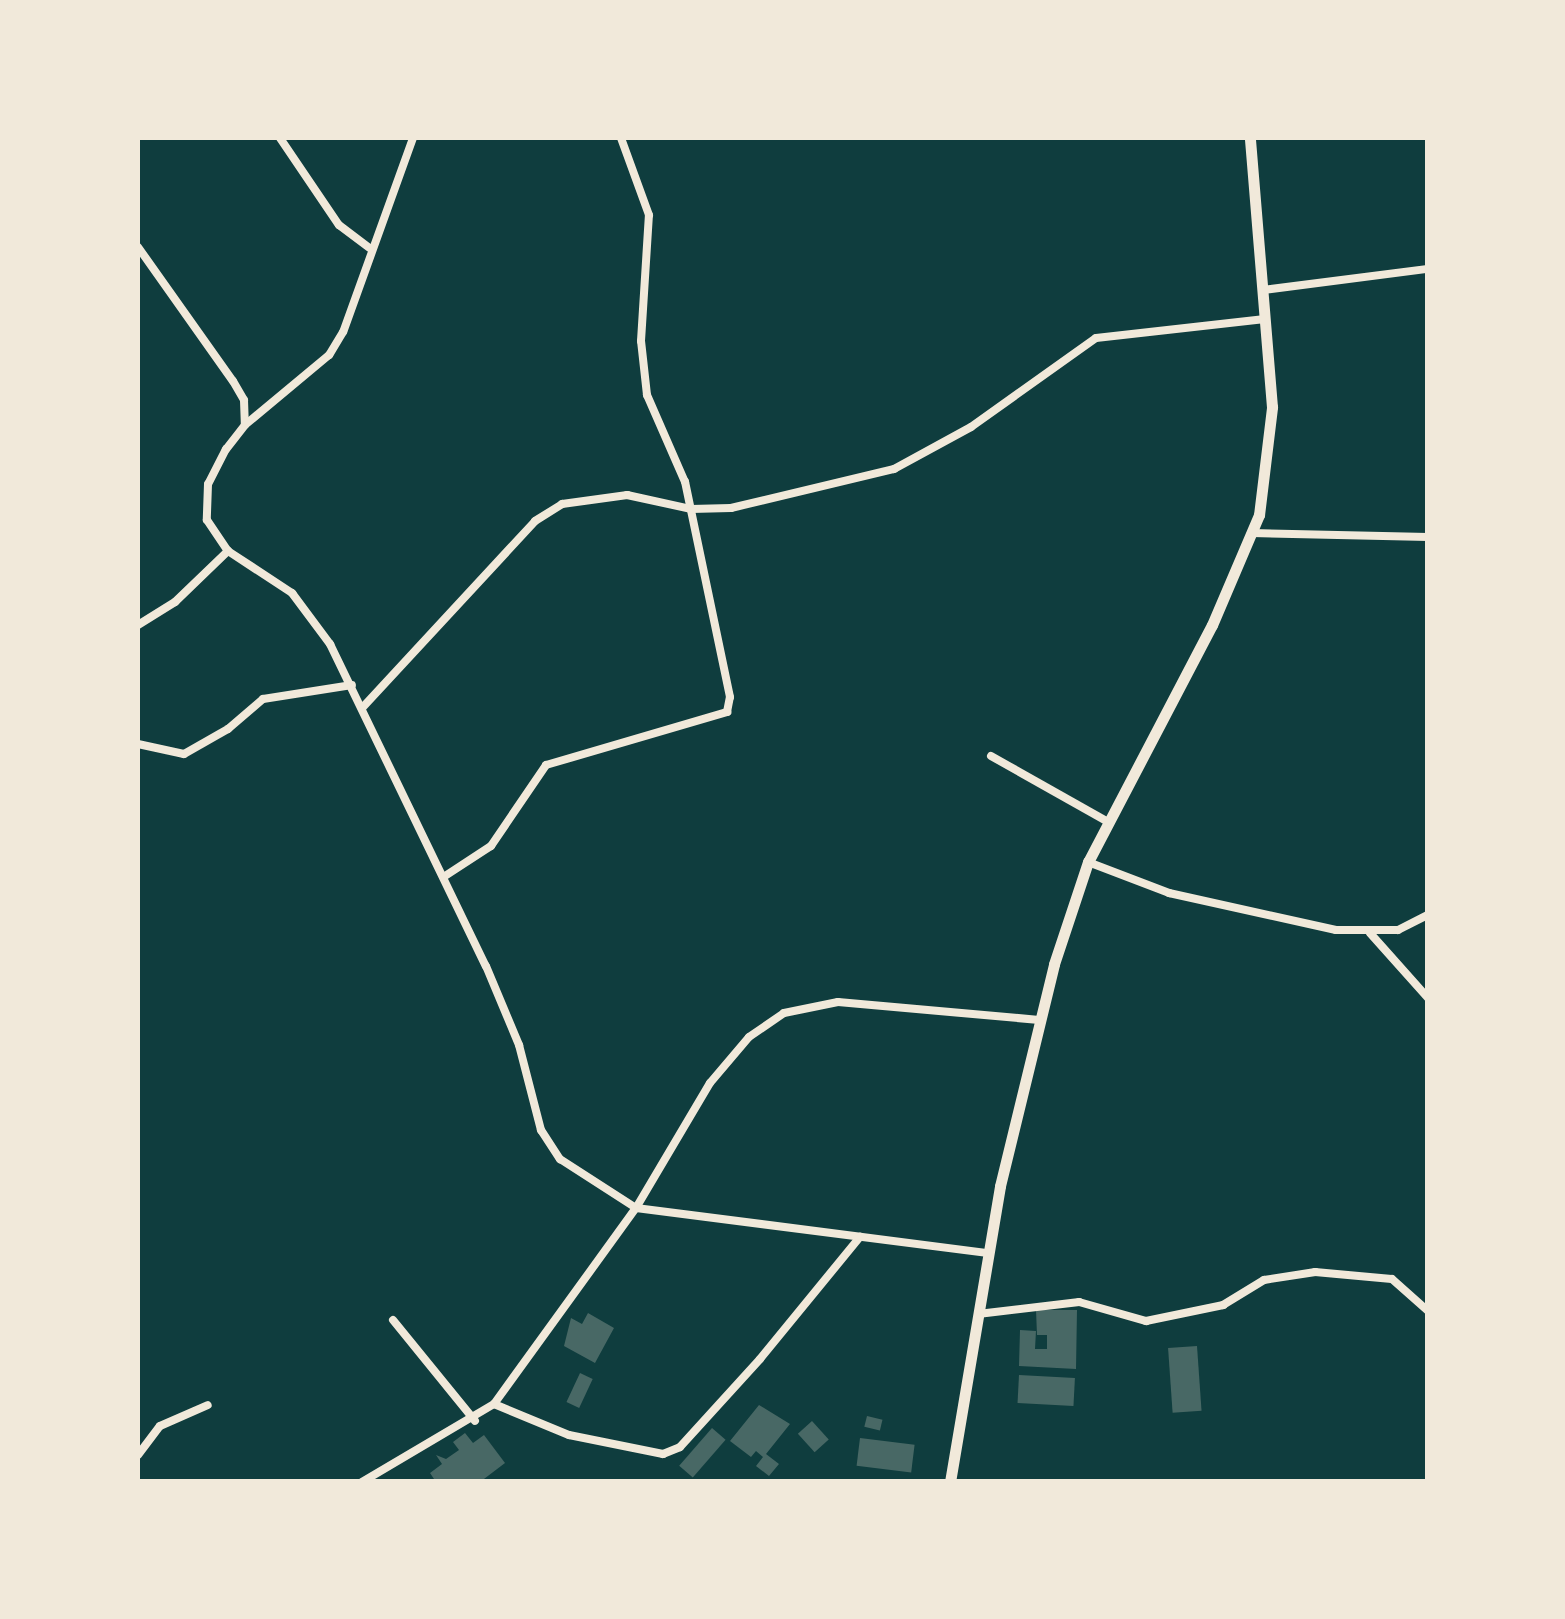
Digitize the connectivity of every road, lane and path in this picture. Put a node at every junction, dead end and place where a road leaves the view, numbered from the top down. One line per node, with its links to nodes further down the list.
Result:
1 (280, 138): 6 (street)
2 (413, 138): 6 (street)
3 (620, 138): 11 (street)
4 (1250, 138): 8 (main road)
5 (138, 248): 10 (street)
6 (370, 248): 10 (street)
7 (1428, 268): 8 (street)
8 (1263, 290): 9 (main road)
9 (1265, 318): 11 (street); 12 (main road)
10 (245, 425): 14 (street)
11 (691, 509): 17 (street); 22 (street)
12 (1252, 532): 13 (street); 20 (main road)
13 (1428, 537)
14 (228, 552): 15 (street); 16 (street)
15 (138, 625)
16 (352, 685): 17 (street); 18 (street)
17 (363, 708): 22 (street)
18 (138, 744)
19 (991, 756): 20 (street)
20 (1108, 822): 21 (main road)
21 (1088, 862): 24 (street); 26 (main road)
22 (446, 876): 27 (street)
23 (1428, 915): 24 (street)
24 (1370, 933): 25 (street)
25 (1428, 998)
26 (1039, 1020): 27 (street); 29 (main road)
27 (636, 1208): 28 (street); 33 (street)
28 (860, 1237): 29 (street); 33 (street)
29 (988, 1253): 31 (main road)
30 (1428, 1311): 31 (street)
31 (978, 1314): 38 (main road)
32 (392, 1320): 35 (street)
33 (494, 1404): 35 (street)
34 (208, 1405): 36 (street)
35 (475, 1421): 37 (street)
36 (138, 1455)
37 (362, 1482)
38 (950, 1482)

